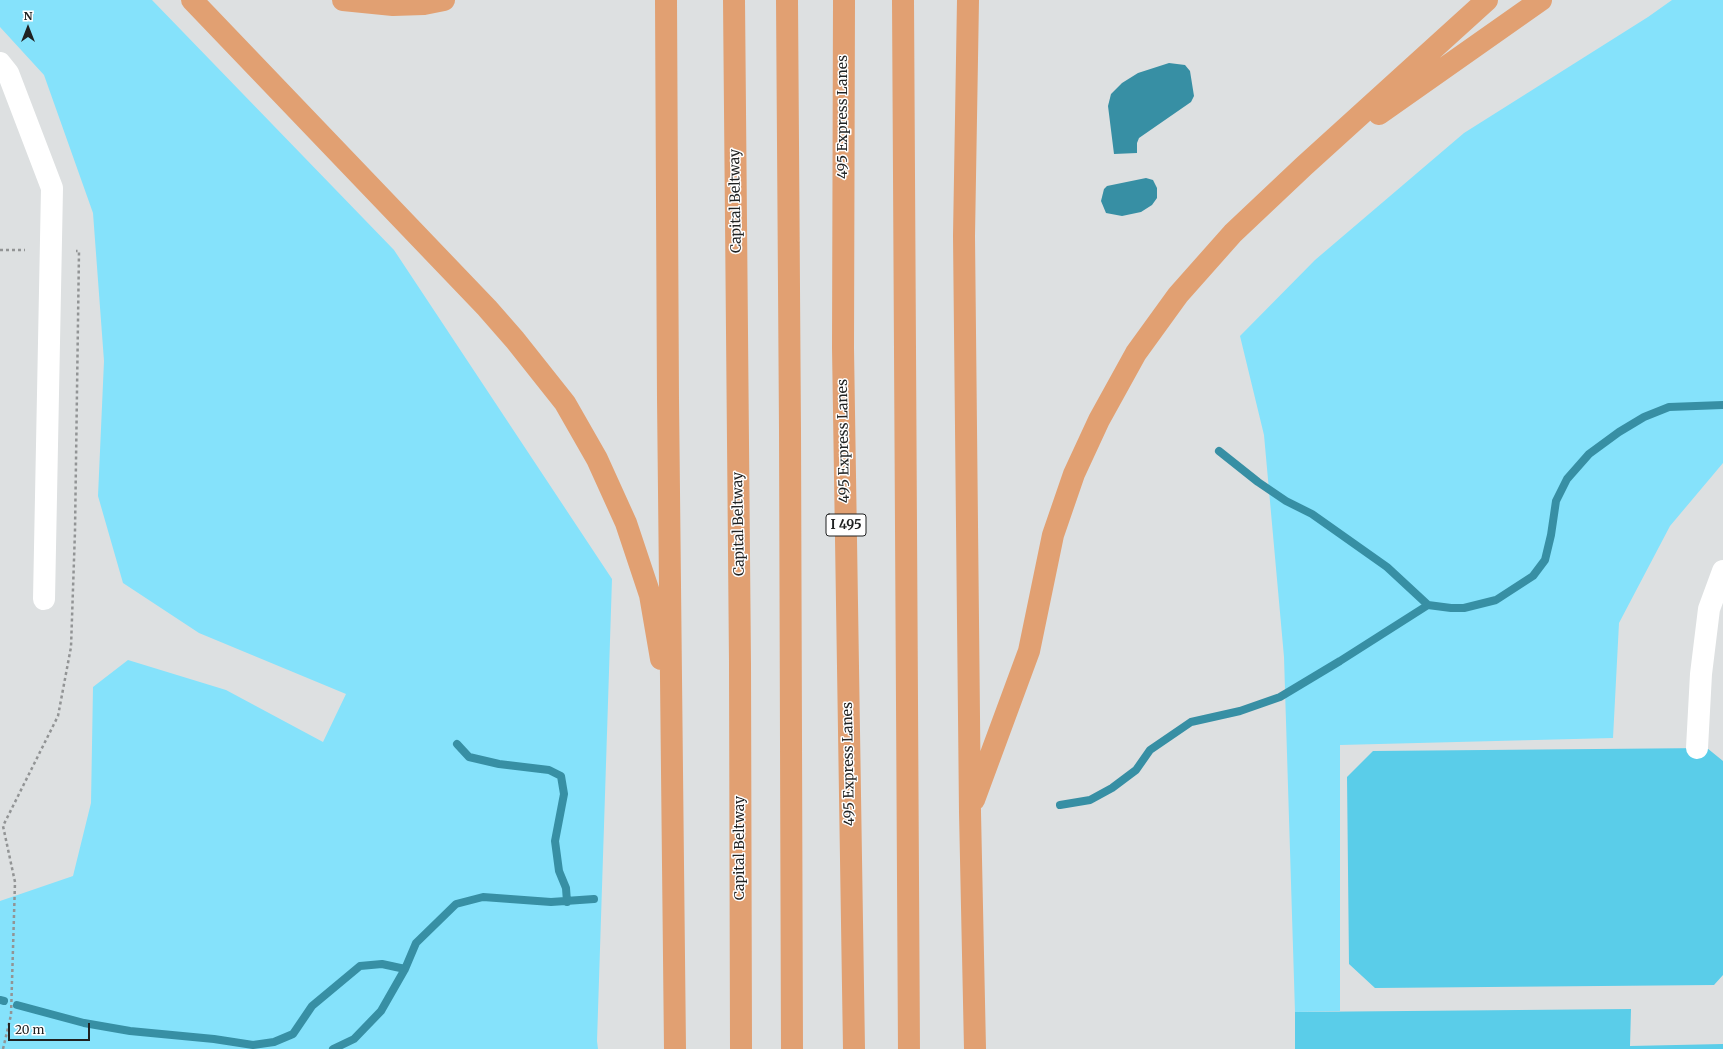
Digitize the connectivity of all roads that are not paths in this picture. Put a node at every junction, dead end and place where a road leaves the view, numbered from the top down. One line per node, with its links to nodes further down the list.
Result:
1 (192, 0): 16 (highway)
2 (343, 0): 3 (highway)
3 (444, 0)
4 (666, 0): 16 (highway)
5 (734, 0): 20 (highway, Capital Beltway)
6 (787, 0): 21 (highway)
7 (844, 0): 22 (highway, 495 Express Lanes / I 495)
8 (904, 0): 23 (highway)
9 (968, 0): 18 (highway)
10 (1487, 0): 13 (highway)
11 (1541, 0): 13 (highway)
12 (0, 63): 15 (lane)
13 (1304, 166): 18 (highway)
14 (1723, 571): 17 (lane)
15 (44, 599)
16 (672, 725): 19 (highway)
17 (1697, 748)
18 (970, 812): 24 (highway)
19 (675, 1049)
20 (741, 1049)
21 (792, 1049)
22 (854, 1049)
23 (909, 1049)
24 (975, 1049)

